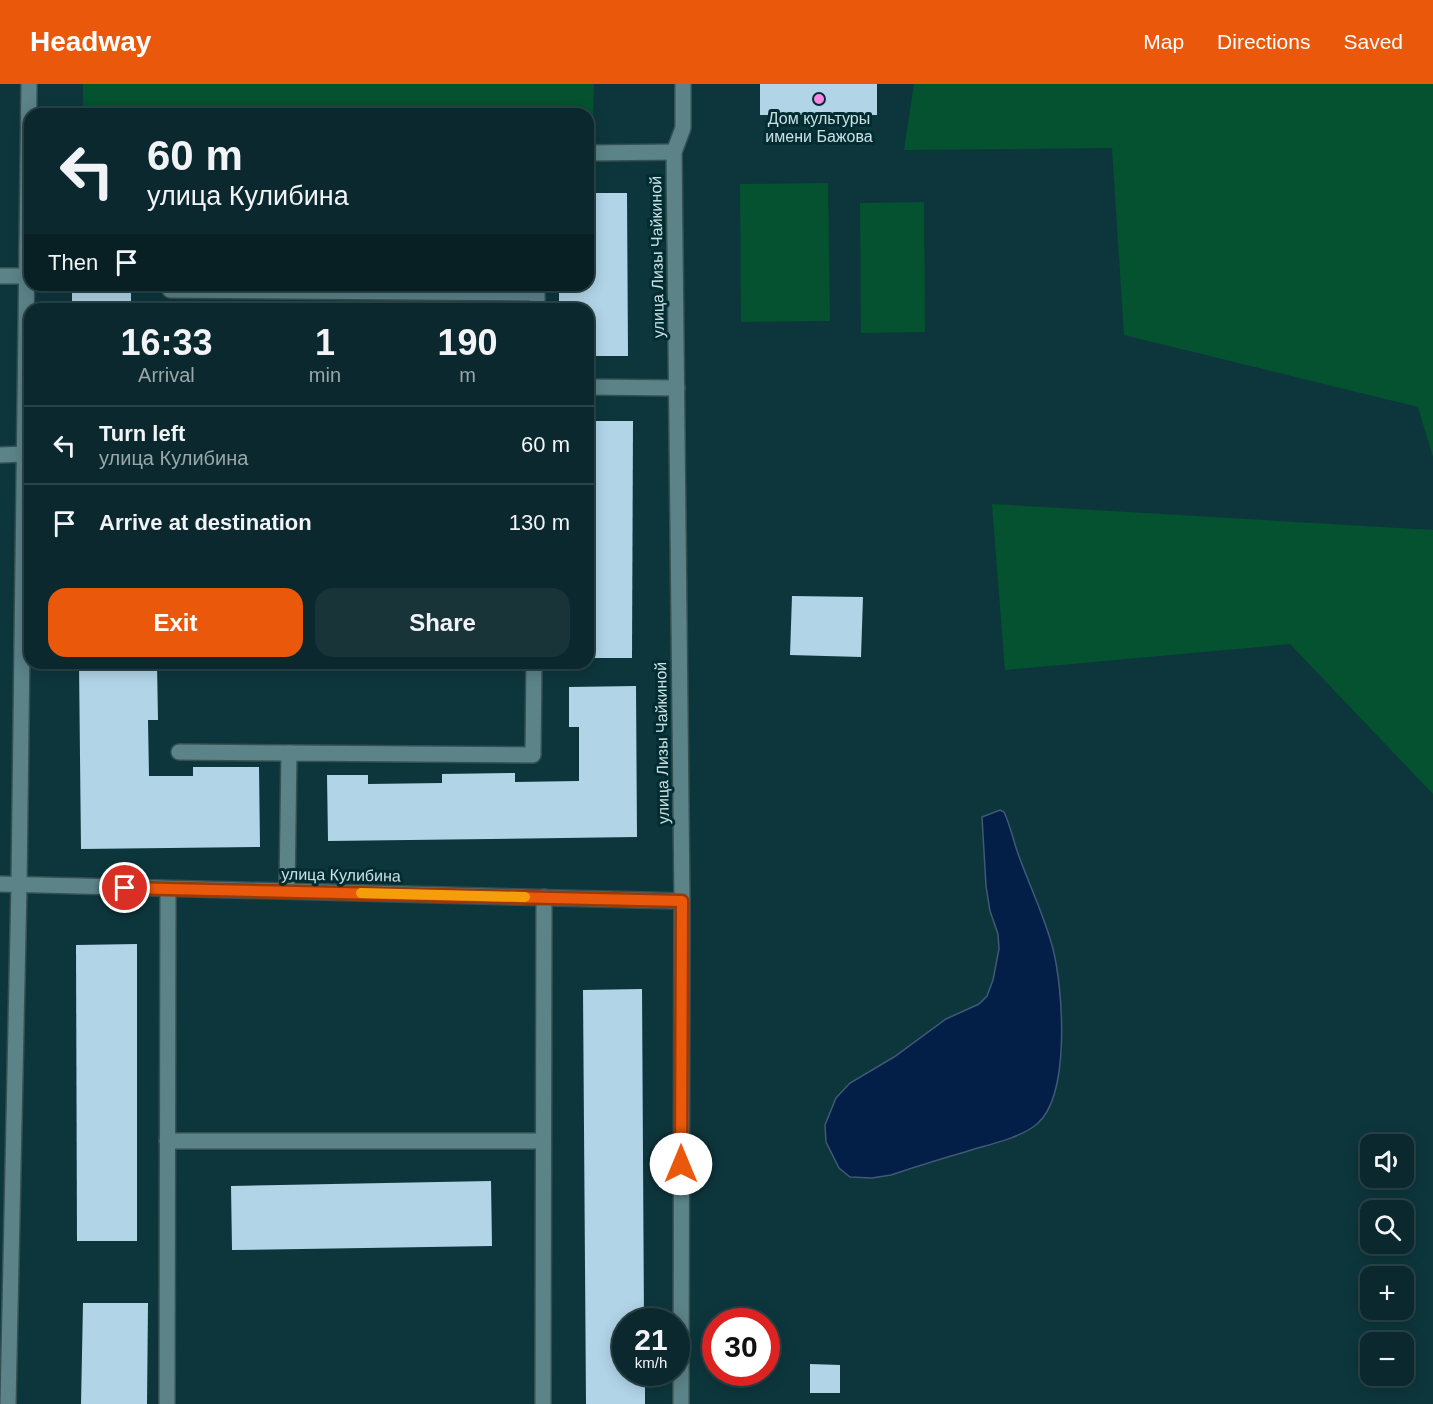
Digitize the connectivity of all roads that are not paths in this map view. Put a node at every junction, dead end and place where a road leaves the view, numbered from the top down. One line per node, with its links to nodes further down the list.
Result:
1 (29, 84): 3 (street)
2 (683, 84): 4 (street, улица Лизы Чайкиной)
3 (29, 108)
4 (674, 152): 5 (street); 11 (street, улица Лизы Чайкиной)
5 (594, 153)
6 (0, 276): 7 (street)
7 (24, 276)
8 (480, 291): 9 (street)
9 (537, 303)
10 (594, 387): 11 (street)
11 (677, 388): 23 (street, улица Лизы Чайкиной)
12 (0, 454): 13 (street)
13 (24, 454)
14 (24, 526): 19 (street)
15 (534, 669): 17 (street)
16 (179, 752): 17 (street)
17 (289, 753): 21 (street)
18 (0, 884): 19 (street, улица Кулибина)
19 (19, 885): 20 (street, улица Кулибина); 26 (street)
20 (168, 889): 21 (street, улица Кулибина); 24 (street)
21 (287, 891): 22 (street, улица Кулибина)
22 (544, 897): 23 (street, улица Кулибина); 25 (street)
23 (682, 901): 29 (street, улица Лизы Чайкиной)
24 (167, 1141): 25 (street); 27 (street)
25 (543, 1141): 28 (street)
26 (8, 1404)
27 (167, 1404)
28 (543, 1404)
29 (681, 1404)

